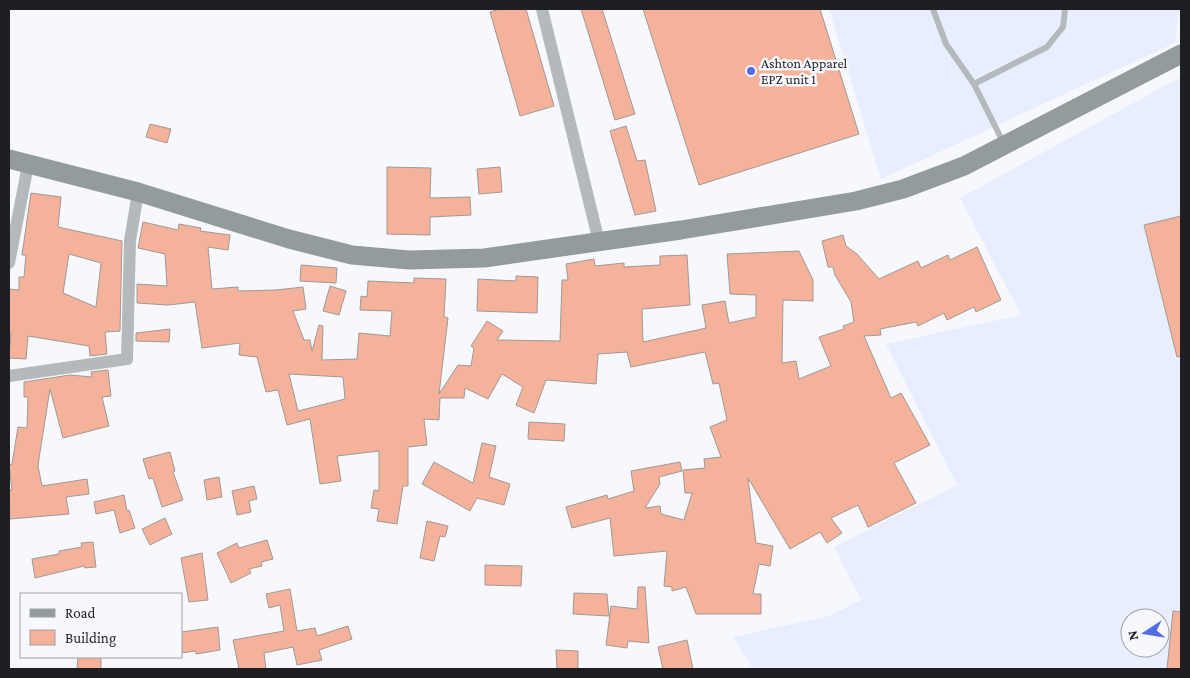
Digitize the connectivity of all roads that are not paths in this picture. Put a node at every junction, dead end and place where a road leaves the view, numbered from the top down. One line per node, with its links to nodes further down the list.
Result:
1 (542, 9): 10 (street)
2 (933, 9): 5 (lane)
3 (1065, 9): 5 (lane)
4 (1181, 54): 6 (main road)
5 (974, 84): 6 (lane)
6 (1004, 146): 10 (main road)
7 (9, 160): 8 (main road)
8 (28, 165): 9 (main road); 11 (street)
9 (138, 192): 10 (main road); 12 (street)
10 (599, 242)
11 (9, 263)
12 (9, 376)

